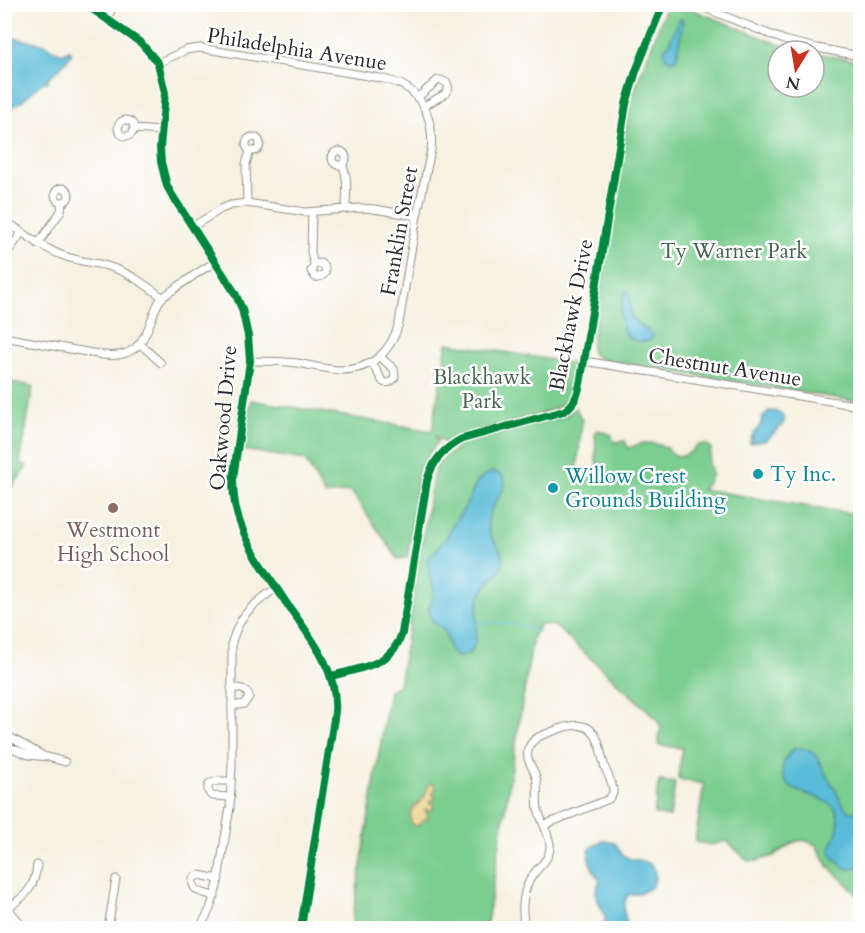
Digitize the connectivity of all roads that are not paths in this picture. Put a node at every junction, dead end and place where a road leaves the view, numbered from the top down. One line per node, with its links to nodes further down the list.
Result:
1 (116, 4): 5 (street)
2 (663, 4): 31 (street, Blackhawk Drive)
3 (695, 4): 6 (street)
4 (91, 6): 5 (street, Oakwood Drive)
5 (106, 18): 7 (street, Oakwood Drive)
6 (861, 56)
7 (158, 63): 8 (street, Philadelphia Avenue); 11 (street, Oakwood Drive)
8 (417, 98): 9 (street, Philadelphia Avenue); 9 (street)
9 (424, 106): 18 (street, Franklin Street)
10 (134, 129): 11 (street)
11 (161, 131): 20 (street, Oakwood Drive)
12 (250, 151): 15 (street)
13 (342, 165): 16 (street)
14 (62, 202): 22 (street)
15 (247, 203): 17 (street); 20 (street)
16 (346, 209): 17 (street); 18 (street)
17 (312, 212): 25 (street)
18 (417, 216): 29 (street, Franklin Street)
19 (5, 222): 21 (street)
20 (192, 227): 24 (street, Oakwood Drive)
21 (22, 232): 22 (street); 23 (street)
22 (38, 244): 26 (street)
23 (4, 252)
24 (215, 261): 26 (street); 30 (street, Oakwood Drive)
25 (314, 265)
26 (162, 297): 28 (street)
27 (4, 337): 28 (street)
28 (140, 344): 32 (street)
29 (380, 357): 33 (street); 33 (street)
30 (250, 361): 33 (street); 35 (street, Oakwood Drive)
31 (584, 361): 34 (street, Chestnut Avenue); 36 (street, Blackhawk Drive)
32 (161, 363)
33 (372, 363)
34 (861, 406)
35 (276, 588): 36 (street, Oakwood Drive); 37 (street)
36 (331, 675): 54 (street, Oakwood Drive)
37 (231, 688): 38 (street); 38 (street)
38 (232, 706): 43 (street)
39 (4, 734): 41 (street)
40 (4, 745): 41 (street)
41 (44, 757): 42 (street)
42 (65, 762)
43 (231, 781): 44 (street); 44 (street)
44 (231, 797): 48 (street)
45 (544, 825): 45 (street); 55 (street)
46 (37, 865): 50 (street)
47 (116, 879): 52 (street)
48 (219, 879): 49 (street); 49 (street)
49 (215, 896): 53 (street)
50 (7, 905): 51 (street)
51 (24, 928)
52 (108, 928)
53 (200, 928)
54 (301, 928)
55 (525, 928)

